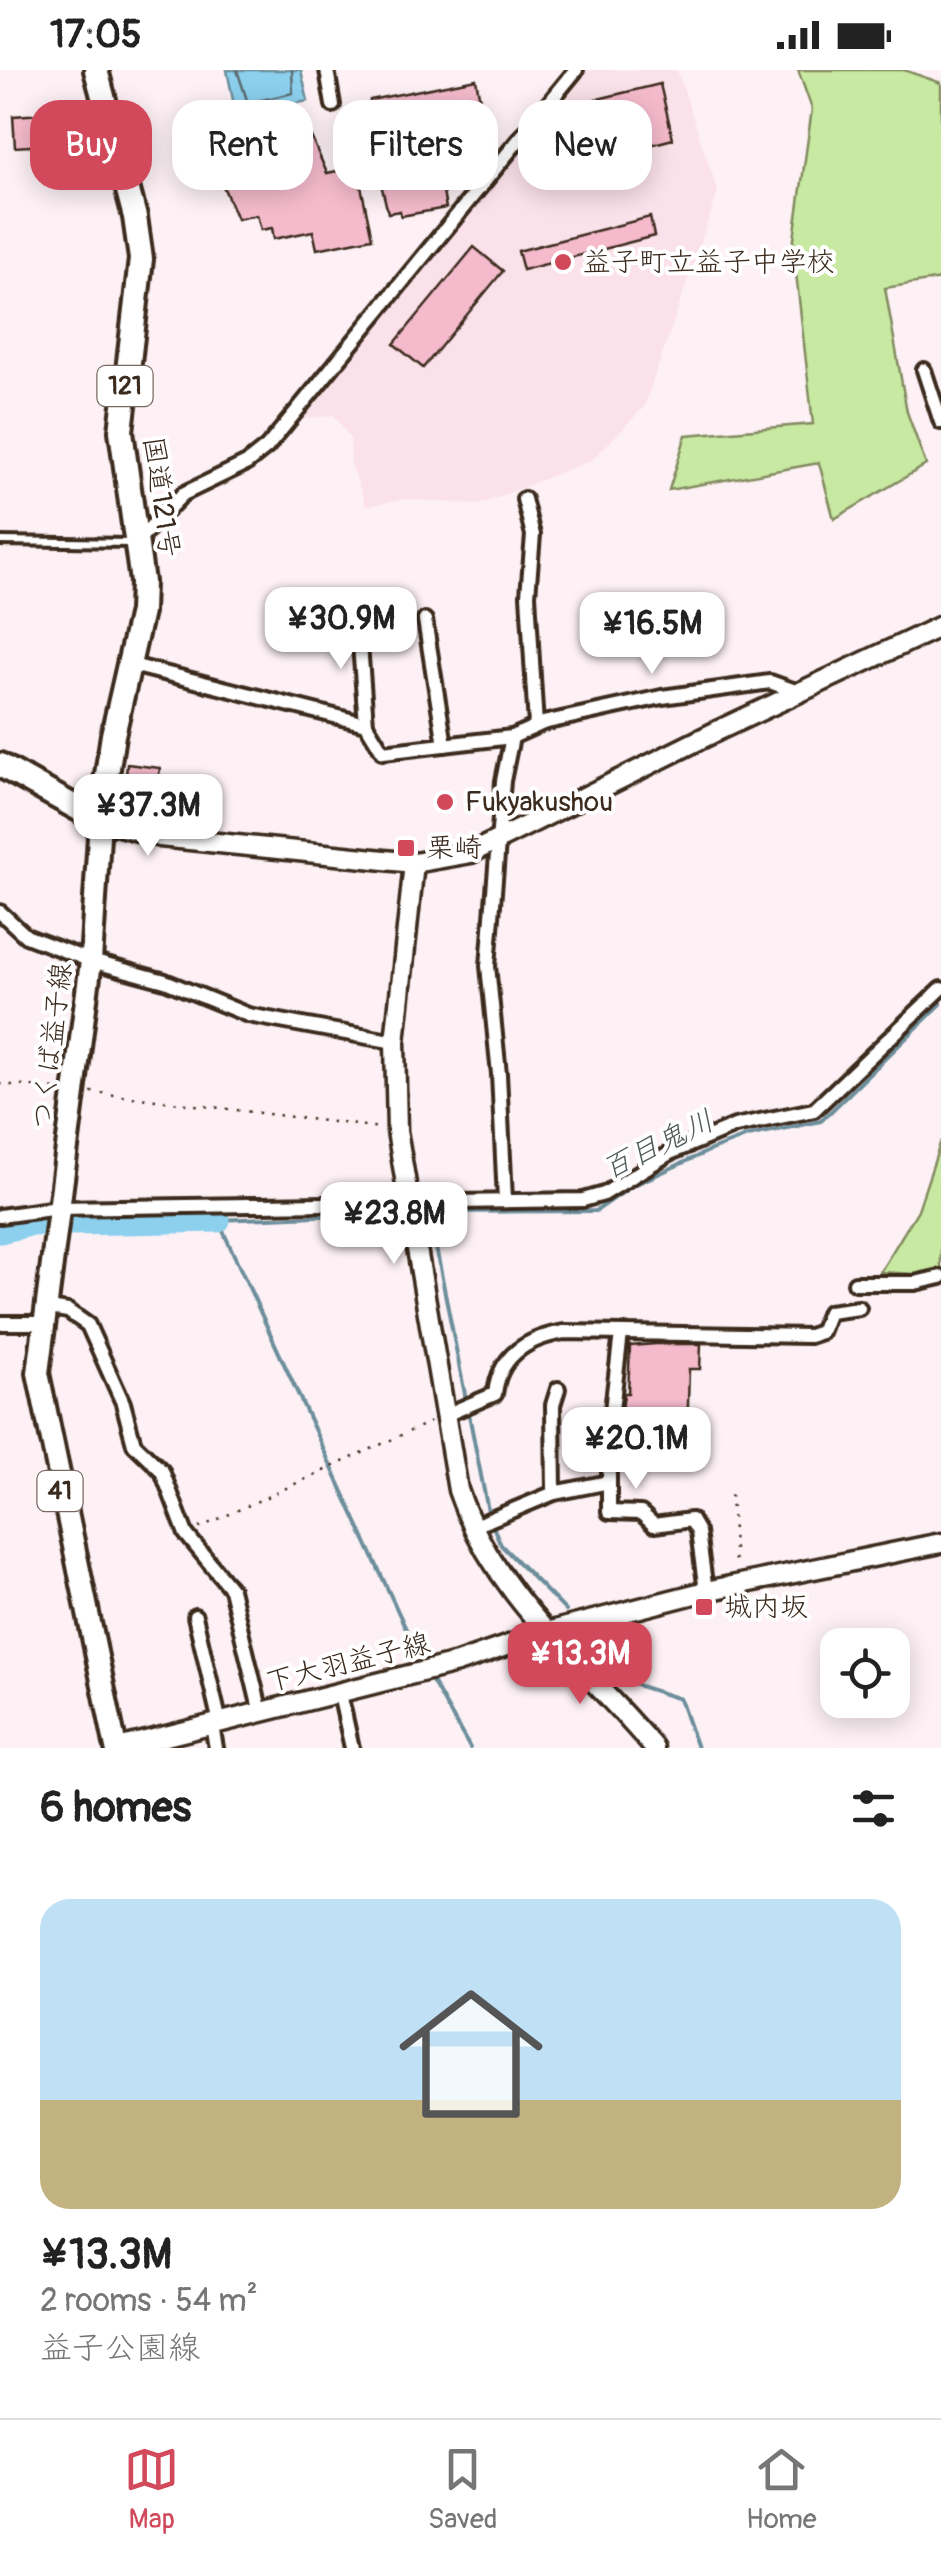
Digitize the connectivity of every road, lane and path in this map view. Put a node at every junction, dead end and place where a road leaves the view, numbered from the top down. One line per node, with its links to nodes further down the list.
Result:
1 (96, 70): 9 (highway, 国道121号 / 121)
2 (327, 70): 4 (street)
3 (576, 70): 9 (street)
4 (333, 105)
5 (924, 370): 6 (street)
6 (941, 422)
7 (524, 500): 16 (street)
8 (0, 540): 9 (lane)
9 (136, 542): 13 (highway, 国道121号 / 121)
10 (358, 618): 15 (street)
11 (426, 620): 18 (street)
12 (941, 626): 14 (street)
13 (128, 664): 15 (street); 20 (highway, 国道121号 / 121)
14 (798, 692): 16 (street); 21 (street)
15 (366, 724): 18 (street)
16 (536, 726): 17 (street)
17 (512, 737): 18 (street); 21 (street)
18 (445, 744)
19 (0, 764): 20 (highway)
20 (100, 820): 22 (street); 24 (main road, つくば益子線 / 41)
21 (497, 844): 22 (street); 31 (street)
22 (414, 863): 26 (street)
23 (0, 912): 24 (street)
24 (91, 961): 26 (street); 28 (main road, つくば益子線 / 41)
25 (941, 989): 31 (street)
26 (395, 1042): 29 (street)
27 (0, 1084): 28 (path)
28 (75, 1090): 29 (path); 33 (main road, つくば益子線 / 41)
29 (397, 1130): 30 (street)
30 (408, 1200): 31 (street); 33 (street); 41 (street)
31 (505, 1200)
32 (0, 1216): 33 (street)
33 (57, 1218): 37 (main road, つくば益子線 / 41)
34 (941, 1278): 35 (street)
35 (855, 1282)
36 (859, 1308): 39 (street)
37 (42, 1315): 38 (street); 46 (street); 55 (main road, つくば益子線 / 41)
38 (0, 1323)
39 (621, 1333): 41 (street); 42 (street)
40 (558, 1389): 43 (street)
41 (443, 1416): 45 (street); 46 (path)
42 (609, 1482): 43 (street); 49 (street)
43 (554, 1494): 45 (street)
44 (730, 1495): 48 (path)
45 (472, 1527): 51 (street)
46 (186, 1534): 53 (street)
47 (941, 1543): 48 (street, 下大羽益子線)
48 (736, 1585): 49 (street, 下大羽益子線)
49 (706, 1591): 51 (street, 下大羽益子線)
50 (195, 1616): 54 (street)
51 (543, 1633): 52 (street, 下大羽益子線); 58 (street)
52 (340, 1694): 53 (street, 下大羽益子線); 57 (street)
53 (261, 1713): 54 (street, 下大羽益子線)
54 (216, 1724): 55 (street, 下大羽益子線); 56 (street)
55 (117, 1748)
56 (216, 1748)
57 (352, 1748)
58 (654, 1748)

